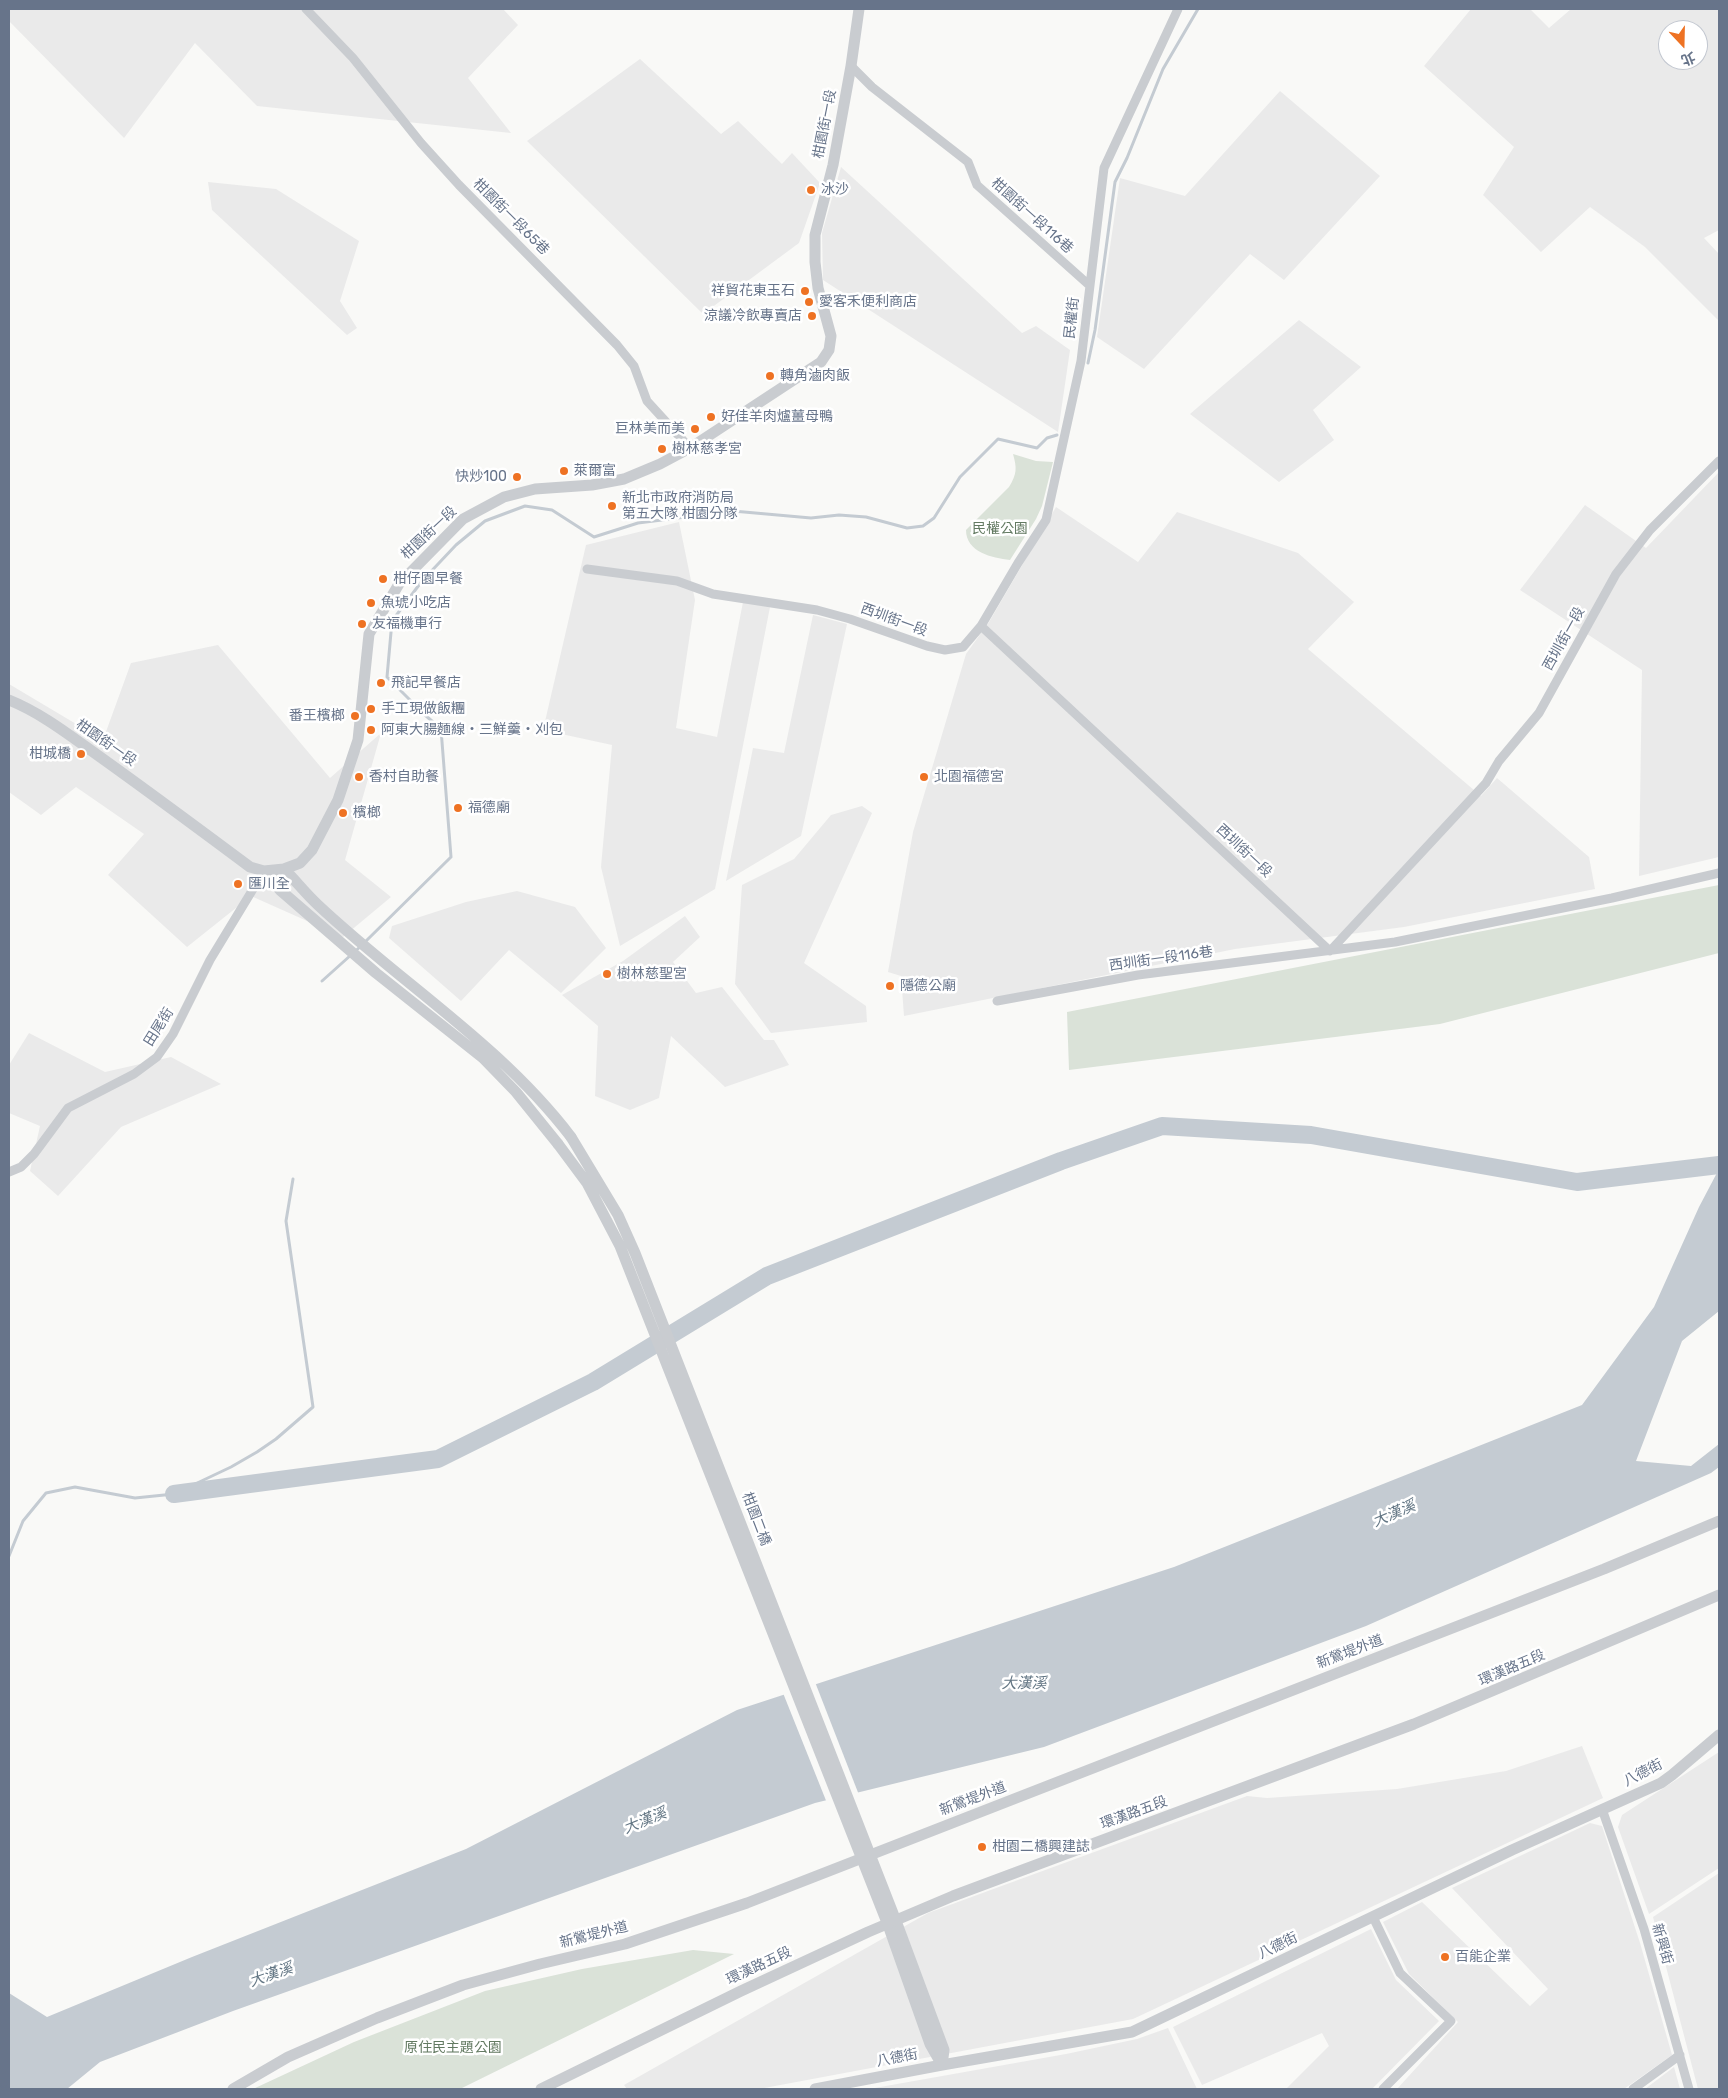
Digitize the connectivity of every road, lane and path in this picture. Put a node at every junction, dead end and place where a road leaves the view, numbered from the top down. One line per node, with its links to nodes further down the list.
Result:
1 (306, 9): 6 (street, 柑園街一段65巷)
2 (859, 9): 4 (street, 柑園街一段)
3 (1178, 9): 5 (street, 民權街)
4 (851, 66): 5 (street, 柑園街一段116巷); 6 (street, 柑園街一段)
5 (1089, 285): 9 (street, 民權街)
6 (690, 448): 12 (street, 柑園街一段)
7 (1719, 461): 14 (street, 西圳街一段)
8 (587, 569): 9 (street, 西圳街一段)
9 (981, 626): 14 (street, 西圳街一段)
10 (9, 700): 11 (street, 柑園街一段)
11 (264, 870): 12 (street, 柑園街一段); 16 (street, 田尾街); 22 (street, 柑園二橋, bridge)
12 (284, 870): 22 (street, 柑園二橋, bridge)
13 (1719, 873): 14 (street, 西圳街一段116巷)
14 (1330, 951): 15 (street, 西圳街一段116巷)
15 (997, 1001)
16 (9, 1172)
17 (1719, 1521): 25 (street, 新鶯堤外道)
18 (1719, 1595): 22 (street, 環漢路五段)
19 (1719, 1734): 20 (street, 八德街)
20 (1602, 1809): 21 (street, 八德街); 23 (street, 新興街)
21 (1373, 1917): 24 (street, 八德街); 28 (street)
22 (892, 1923): 24 (street); 26 (street, 環漢路五段)
23 (1680, 2056): 29 (street); 30 (street, 新興街)
24 (942, 2065): 27 (street, 八德街)
25 (233, 2089)
26 (541, 2089)
27 (815, 2089)
28 (1383, 2089)
29 (1633, 2089)
30 (1689, 2089)

